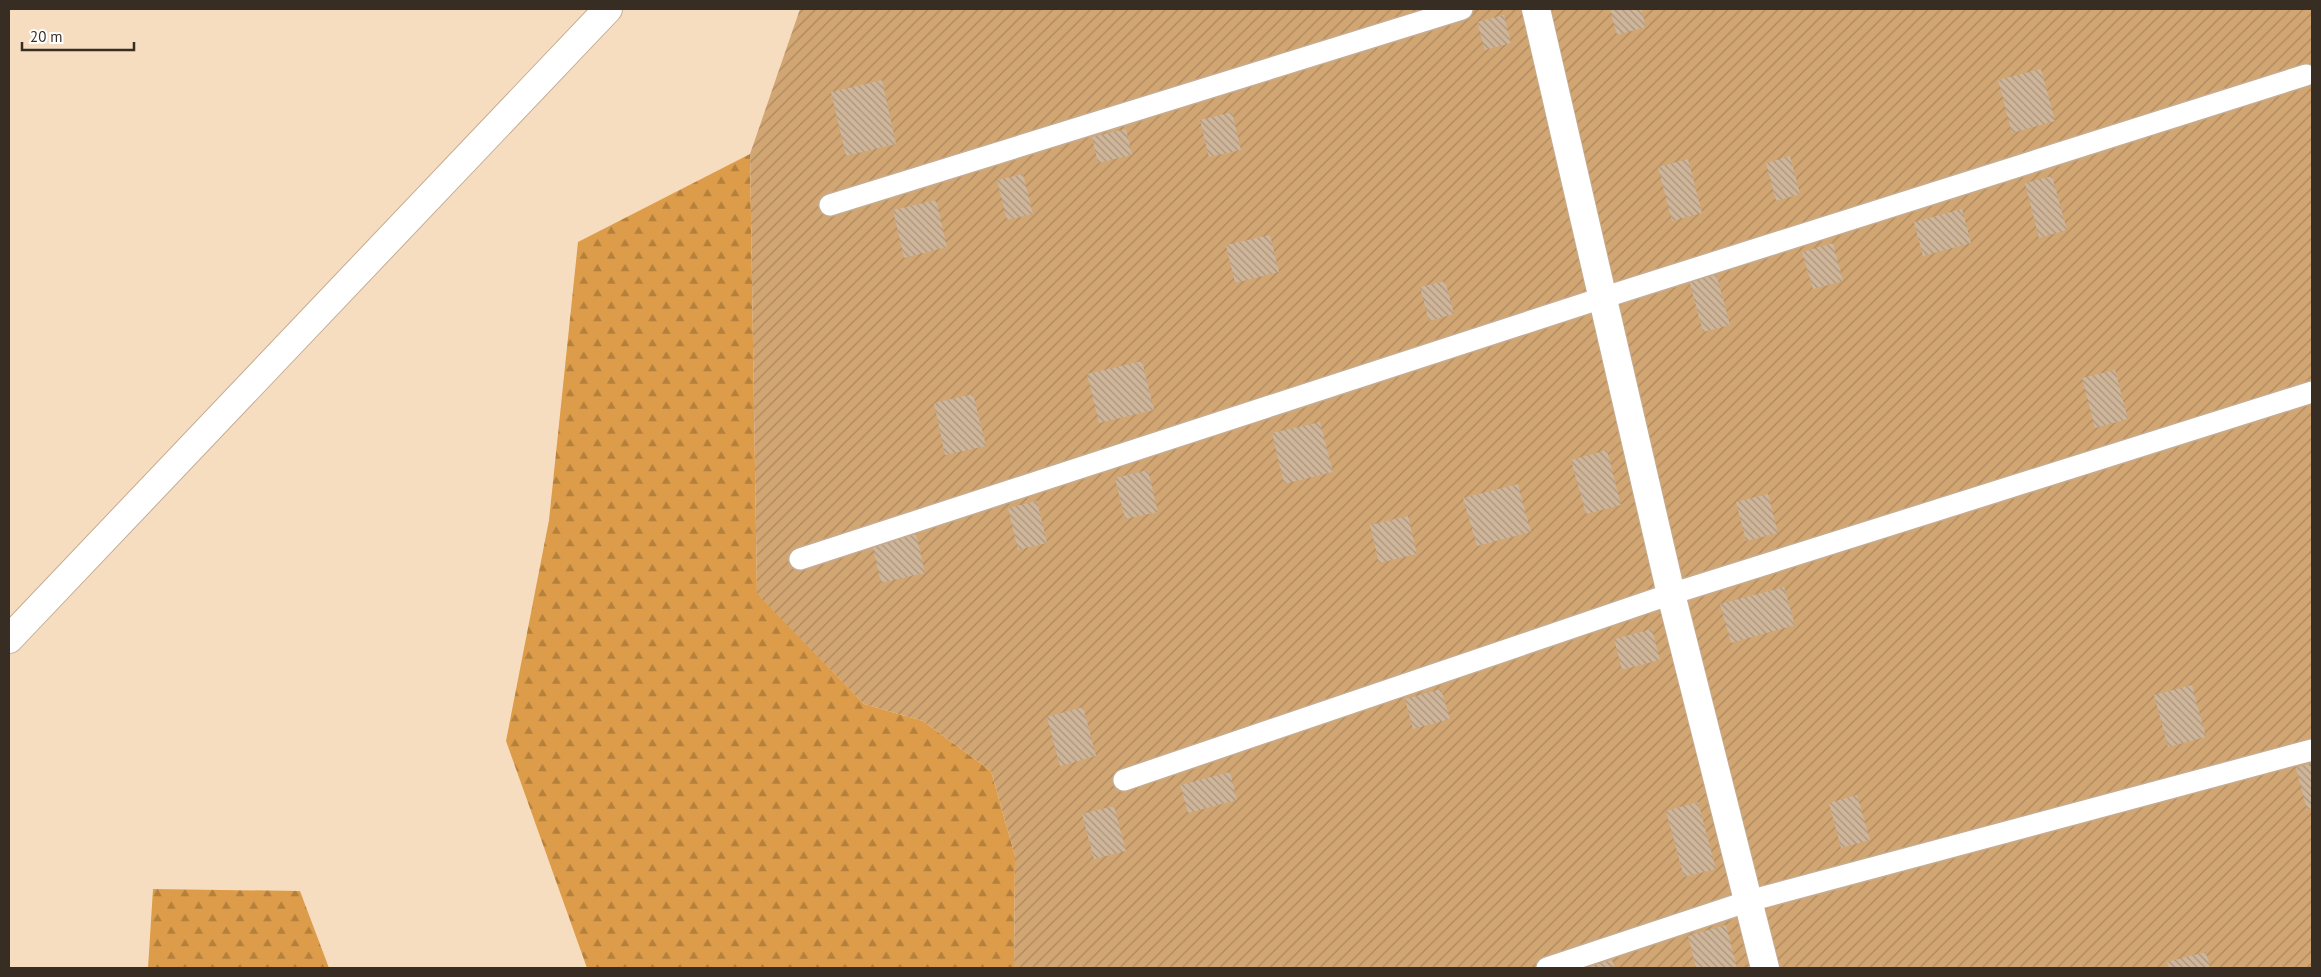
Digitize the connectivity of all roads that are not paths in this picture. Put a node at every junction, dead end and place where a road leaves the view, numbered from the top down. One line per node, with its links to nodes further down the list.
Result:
1 (608, 9): 10 (street)
2 (1462, 9): 5 (lane)
3 (1536, 9): 6 (street)
4 (2306, 75): 6 (lane)
5 (830, 205)
6 (1602, 298): 8 (lane); 9 (street)
7 (2312, 392): 9 (lane)
8 (800, 558)
9 (1671, 594): 12 (lane); 13 (street)
10 (9, 638)
11 (2312, 750): 13 (lane)
12 (1124, 780)
13 (1749, 901): 14 (lane); 15 (street)
14 (1547, 968)
15 (1765, 968)

